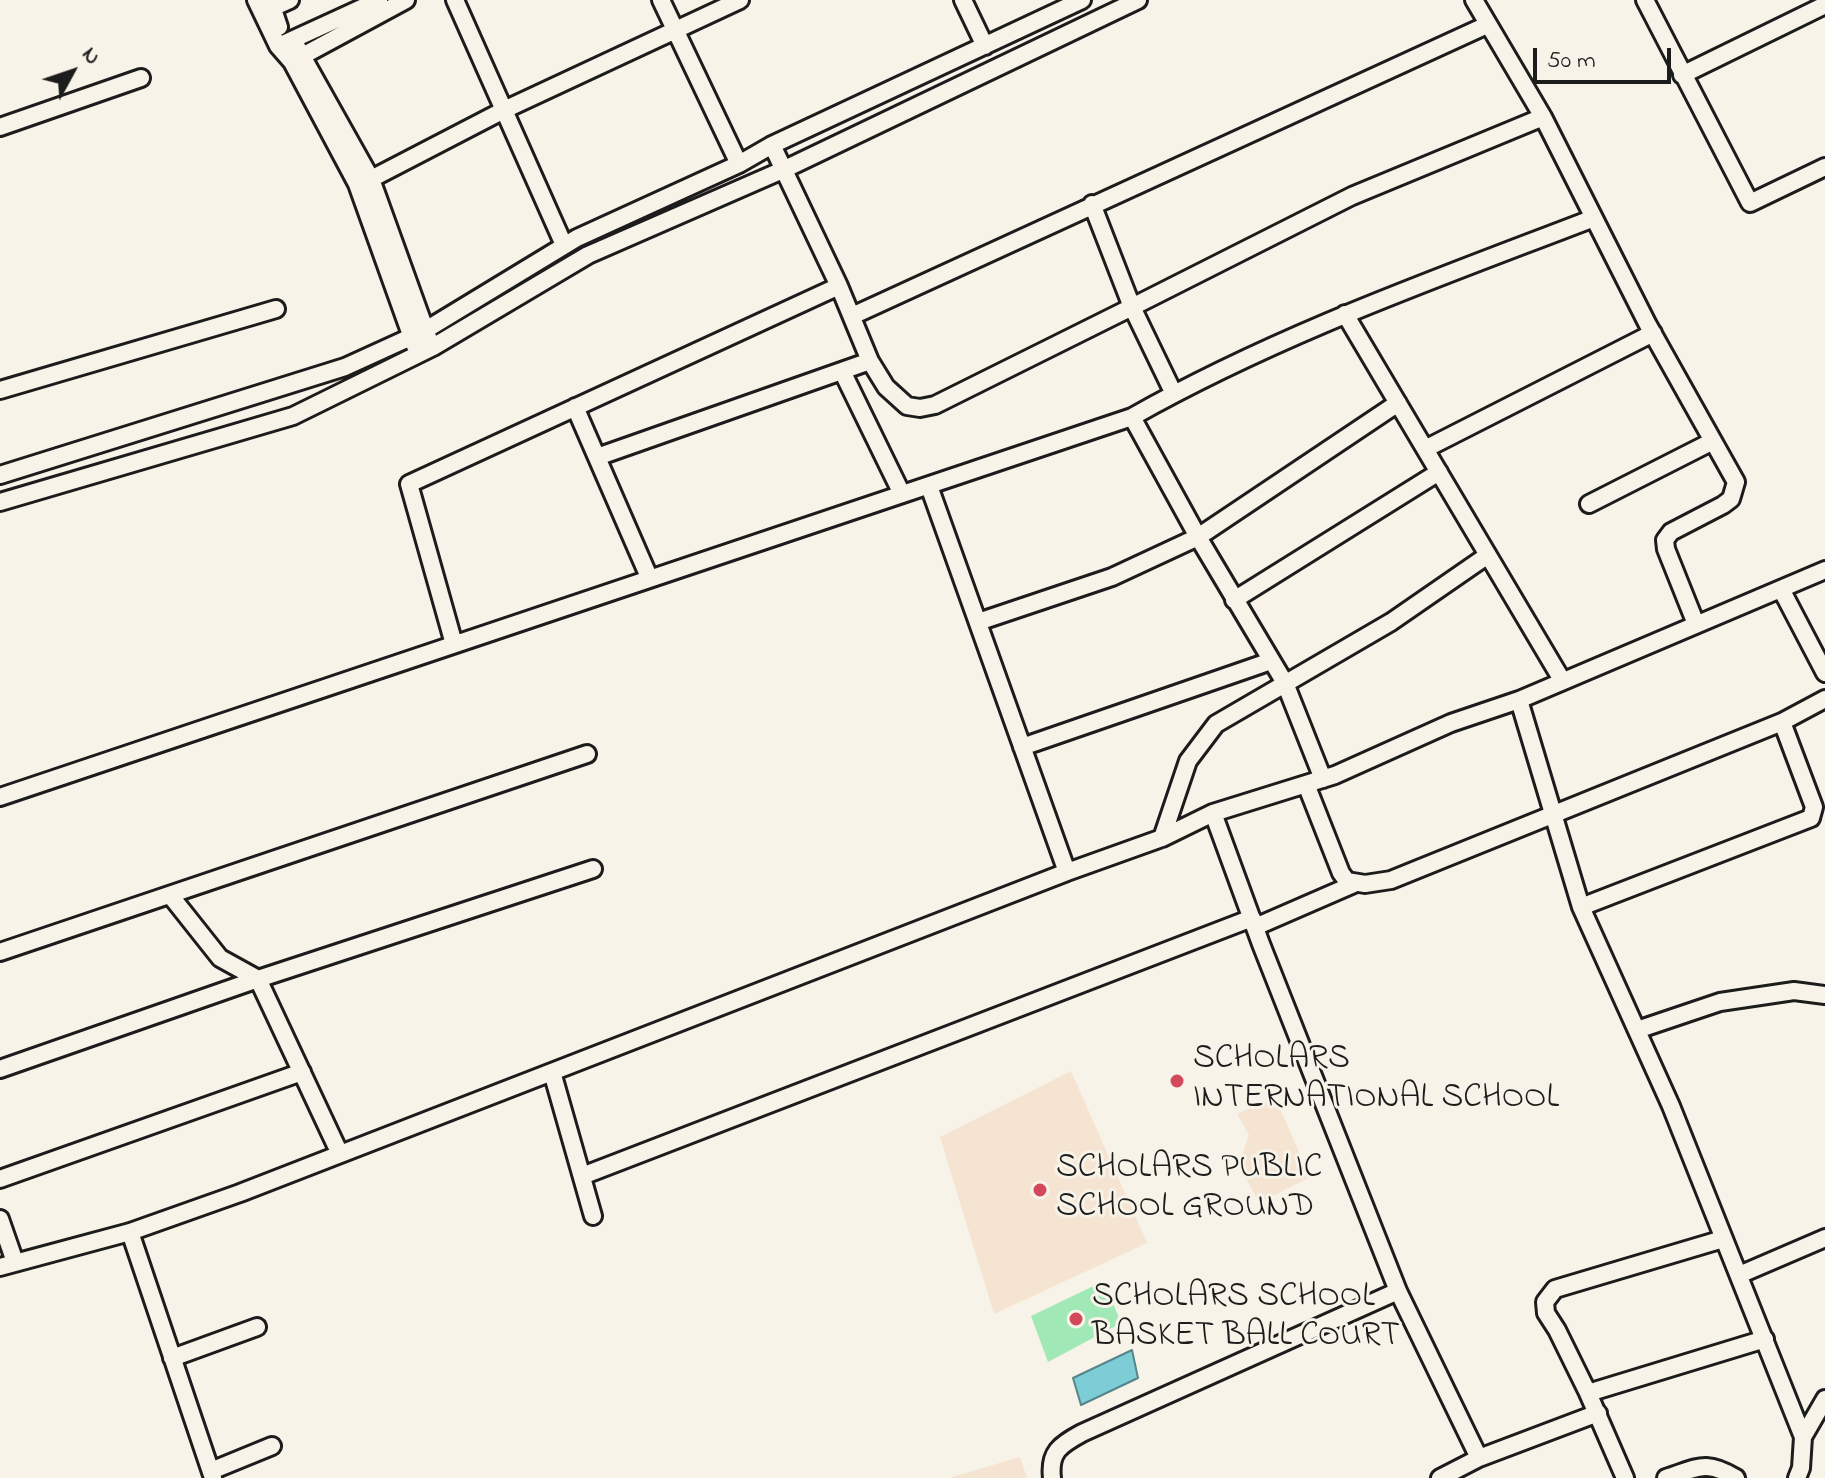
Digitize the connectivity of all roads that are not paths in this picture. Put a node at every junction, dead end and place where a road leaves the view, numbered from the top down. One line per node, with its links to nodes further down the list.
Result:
1 (256, 0): 18 (street)
2 (290, 0): 13 (street)
3 (379, 0): 18 (street)
4 (406, 0): 18 (street)
5 (455, 0): 21 (street)
6 (661, 0): 16 (street)
7 (740, 0): 16 (street)
8 (963, 0): 17 (street)
9 (1082, 0): 17 (street)
10 (1138, 0): 27 (street)
11 (1645, 0): 19 (street)
12 (1481, 2): 15 (street)
13 (271, 4): 18 (street)
14 (1825, 5): 19 (street)
15 (1487, 25): 22 (street); 29 (street)
16 (675, 31): 21 (street); 25 (street)
17 (985, 46): 24 (street)
18 (290, 49): 28 (street); 38 (street)
19 (1682, 75): 26 (street)
20 (141, 78): 23 (street)
21 (504, 110): 28 (street); 31 (street)
22 (1543, 117): 30 (street); 33 (street)
23 (0, 127)
24 (772, 145): 25 (street); 27 (street)
25 (739, 164): 31 (street)
26 (1825, 167)
27 (785, 169): 32 (street); 39 (street)
28 (371, 179): 38 (street)
29 (1092, 204): 33 (street); 36 (street)
30 (1594, 218): 35 (street); 37 (street)
31 (564, 245): 38 (street)
32 (839, 286): 36 (street); 45 (street)
33 (1132, 307): 40 (street); 43 (street)
34 (276, 309): 42 (street)
35 (1345, 314): 43 (street); 44 (street)
36 (852, 316): 40 (street)
37 (1653, 333): 47 (street); 48 (street)
38 (417, 334): 39 (street); 51 (street)
39 (426, 351): 54 (street)
40 (870, 361): 41 (street)
41 (842, 371): 49 (street); 53 (street)
42 (0, 390)
43 (1174, 394): 46 (street)
44 (1398, 403): 48 (street); 56 (street)
45 (575, 407): 49 (street); 64 (street)
46 (1132, 417): 52 (street); 56 (street)
47 (1713, 441): 55 (street); 63 (street)
48 (1425, 449): 50 (street)
49 (597, 457): 59 (street)
50 (1439, 472): 57 (street); 61 (street)
51 (0, 475)
52 (929, 486): 53 (street); 62 (street)
53 (902, 494): 59 (street)
54 (0, 502)
55 (1589, 504)
56 (1198, 537): 61 (street); 62 (street)
57 (1488, 555): 67 (street); 68 (street)
58 (1825, 570): 60 (street)
59 (649, 577): 64 (street)
60 (1781, 589): 63 (street); 66 (street)
61 (1234, 600): 65 (street)
62 (978, 622): 72 (street)
63 (1696, 624): 67 (street)
64 (454, 644): 76 (street)
65 (1271, 661): 68 (street); 72 (street)
66 (1825, 673)
67 (1562, 680): 70 (street)
68 (1285, 683): 74 (street); 79 (street)
69 (1825, 699): 71 (street)
70 (1519, 700): 74 (street); 78 (street)
71 (1782, 722): 78 (street); 84 (street)
72 (1022, 747): 81 (street)
73 (587, 754): 83 (street)
74 (1323, 779): 75 (street)
75 (1306, 784): 77 (street); 82 (street)
76 (0, 797)
77 (1213, 813): 79 (street); 85 (street)
78 (1554, 813): 82 (street); 84 (street)
79 (1162, 838): 81 (street)
80 (593, 869): 87 (street)
81 (1067, 872): 92 (street)
82 (1354, 884): 85 (street)
83 (170, 895): 86 (street); 87 (street)
84 (1581, 907): 89 (street)
85 (1254, 923): 94 (street); 103 (street)
86 (0, 952)
87 (258, 979): 90 (street); 91 (street)
88 (1825, 995): 89 (street)
89 (1637, 1030): 100 (street)
90 (0, 1069)
91 (302, 1072): 93 (street); 95 (street)
92 (552, 1072): 93 (street); 94 (street)
93 (340, 1154): 98 (street)
94 (582, 1176): 96 (street)
95 (0, 1179)
96 (593, 1216)
97 (0, 1219): 101 (street)
98 (130, 1232): 101 (street); 106 (street)
99 (1825, 1238): 102 (street)
100 (1723, 1239): 102 (street); 107 (street)
101 (8, 1264)
102 (1739, 1275): 105 (street)
103 (1398, 1291): 112 (street); 114 (street)
104 (257, 1327): 106 (street)
105 (1765, 1339): 107 (street); 110 (street)
106 (172, 1358): 113 (street)
107 (1588, 1393): 109 (street)
108 (1825, 1399): 110 (street)
109 (1598, 1413): 112 (street); 116 (street)
110 (1803, 1437): 119 (street)
111 (272, 1446): 113 (street)
112 (1479, 1458): 115 (street)
113 (212, 1475)
114 (1052, 1478)
115 (1440, 1478)
116 (1625, 1478)
117 (1666, 1478): 118 (street)
118 (1736, 1478)
119 (1797, 1478)

